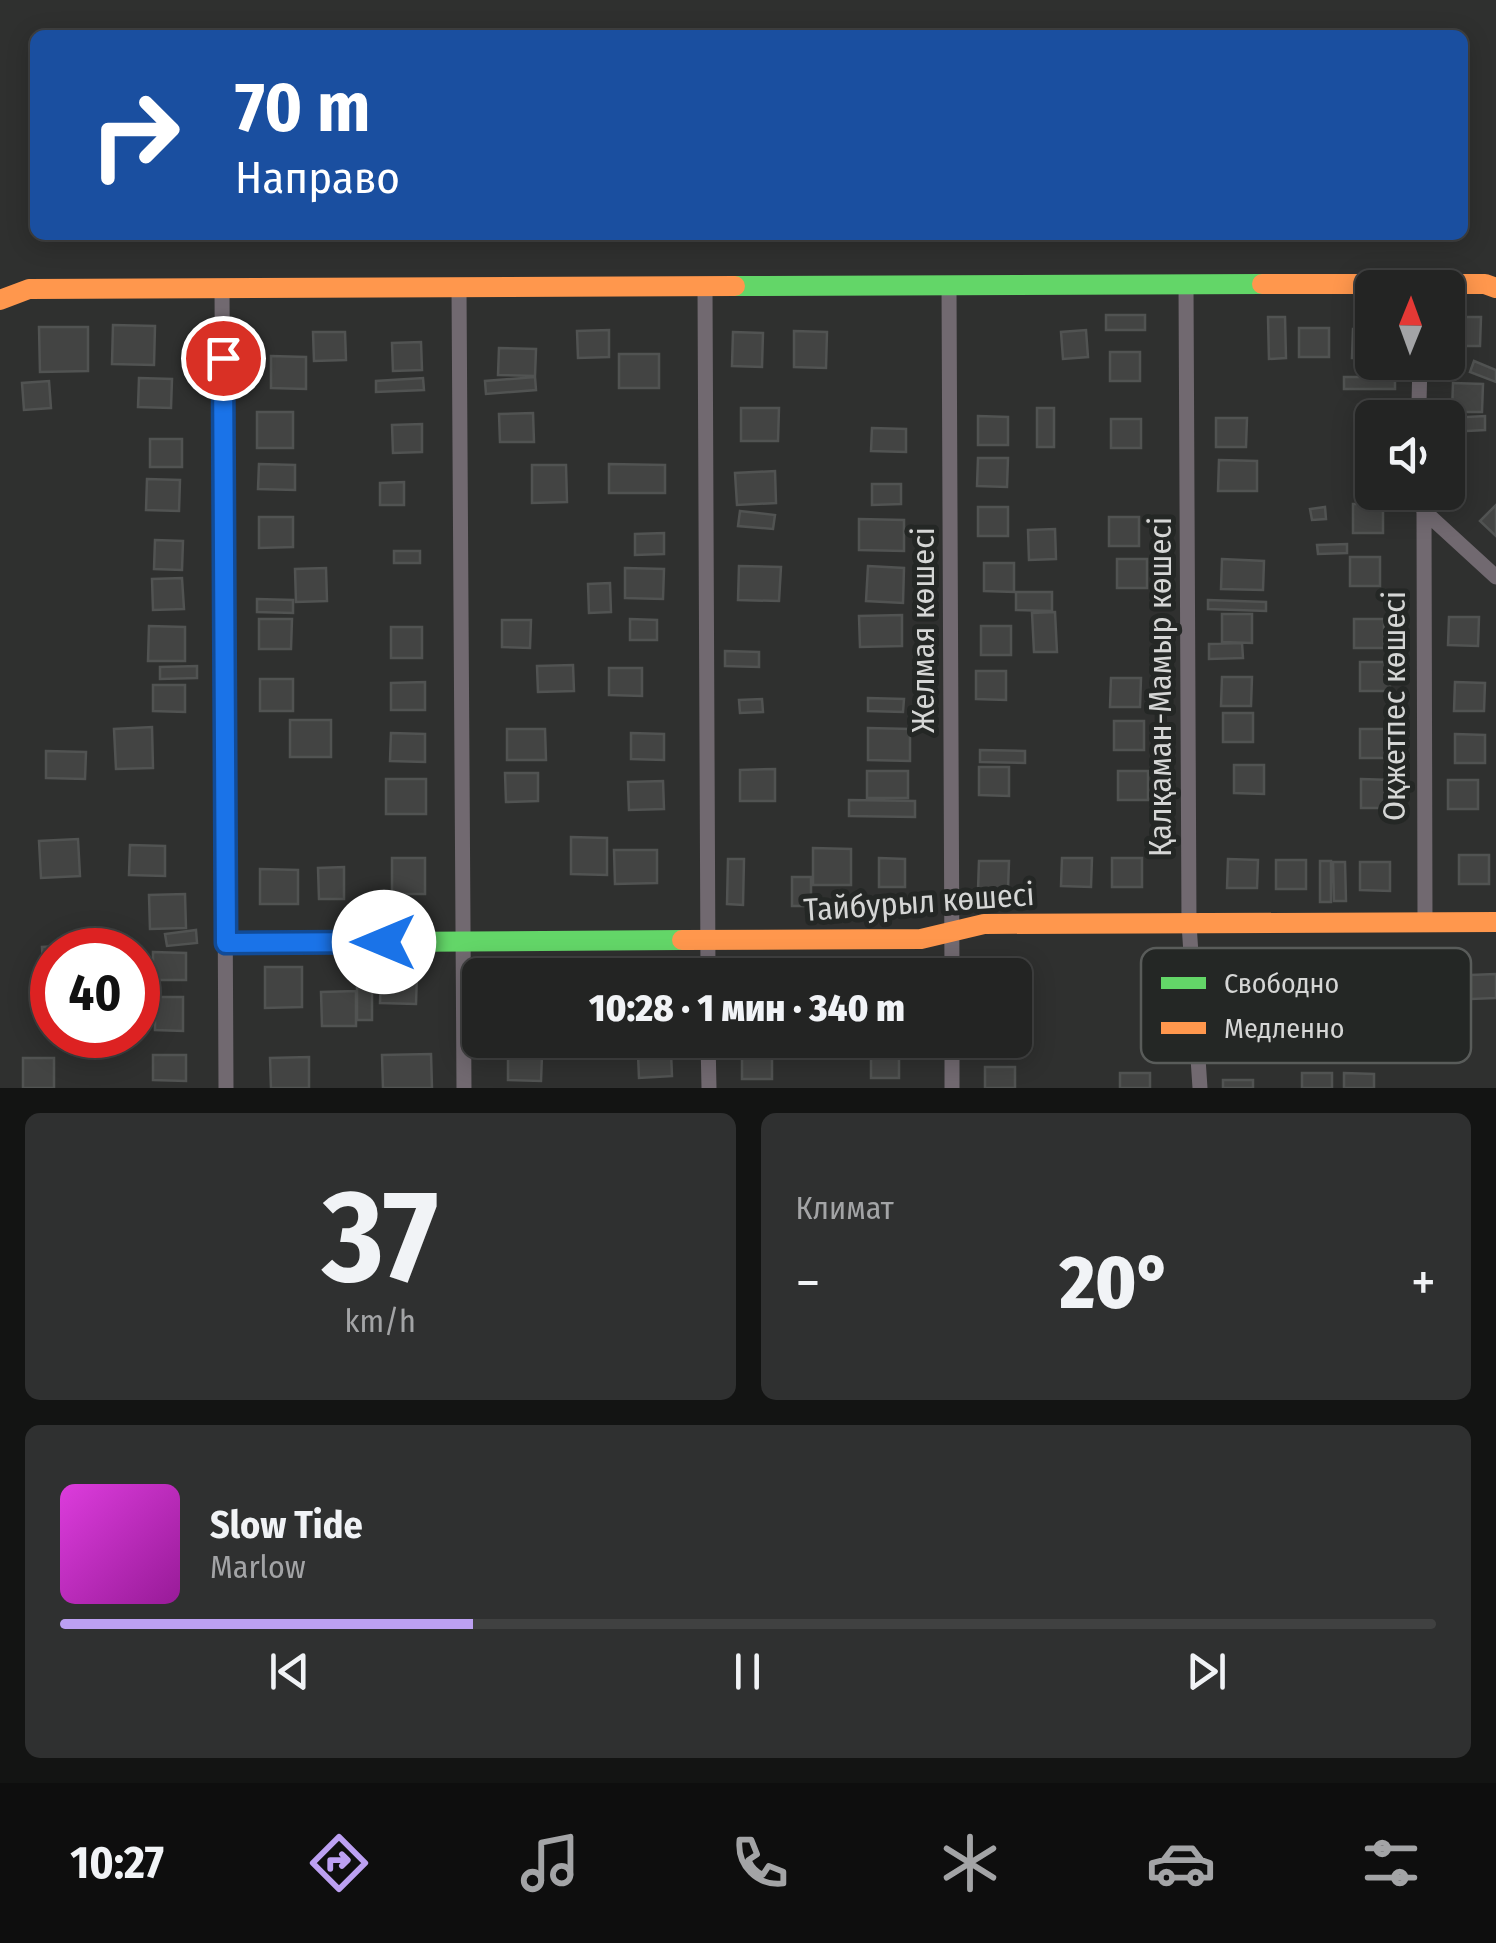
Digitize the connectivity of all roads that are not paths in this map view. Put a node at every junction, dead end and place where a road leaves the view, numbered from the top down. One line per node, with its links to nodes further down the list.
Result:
1 (949, 285): 2 (street); 5 (street); 15 (street, Желмая көшесі)
2 (1186, 285): 4 (street); 14 (street, Қалқаман-Мамыр көшесі)
3 (1465, 285): 8 (street)
4 (1355, 286)
5 (705, 287): 7 (street); 17 (street)
6 (222, 288): 7 (street); 9 (street); 18 (street)
7 (459, 288): 16 (street)
8 (1496, 288)
9 (5, 298)
10 (1424, 511): 11 (street); 12 (street, Оқжетпес көшесі)
11 (1496, 577)
12 (1425, 922): 13 (street, Тайбурыл көшесі); 14 (street, Тайбурыл көшесі)
13 (1496, 922)
14 (1189, 924): 15 (street, Тайбурыл көшесі); 19 (street, Қалқаман-Мамыр көшесі)
15 (951, 932): 17 (street, Тайбурыл көшесі); 21 (street, Желмая көшесі)
16 (464, 941): 17 (street, Тайбурыл көшесі); 18 (street, Тайбурыл көшесі); 26 (street)
17 (708, 942): 20 (street)
18 (226, 943): 25 (street)
19 (1191, 948)
20 (708, 958)
21 (952, 958)
22 (708, 1058): 27 (street)
23 (952, 1058): 28 (street)
24 (1198, 1063): 29 (street, Қалқаман-Мамыр көшесі)
25 (226, 1088)
26 (464, 1088)
27 (709, 1088)
28 (952, 1088)
29 (1200, 1088)

